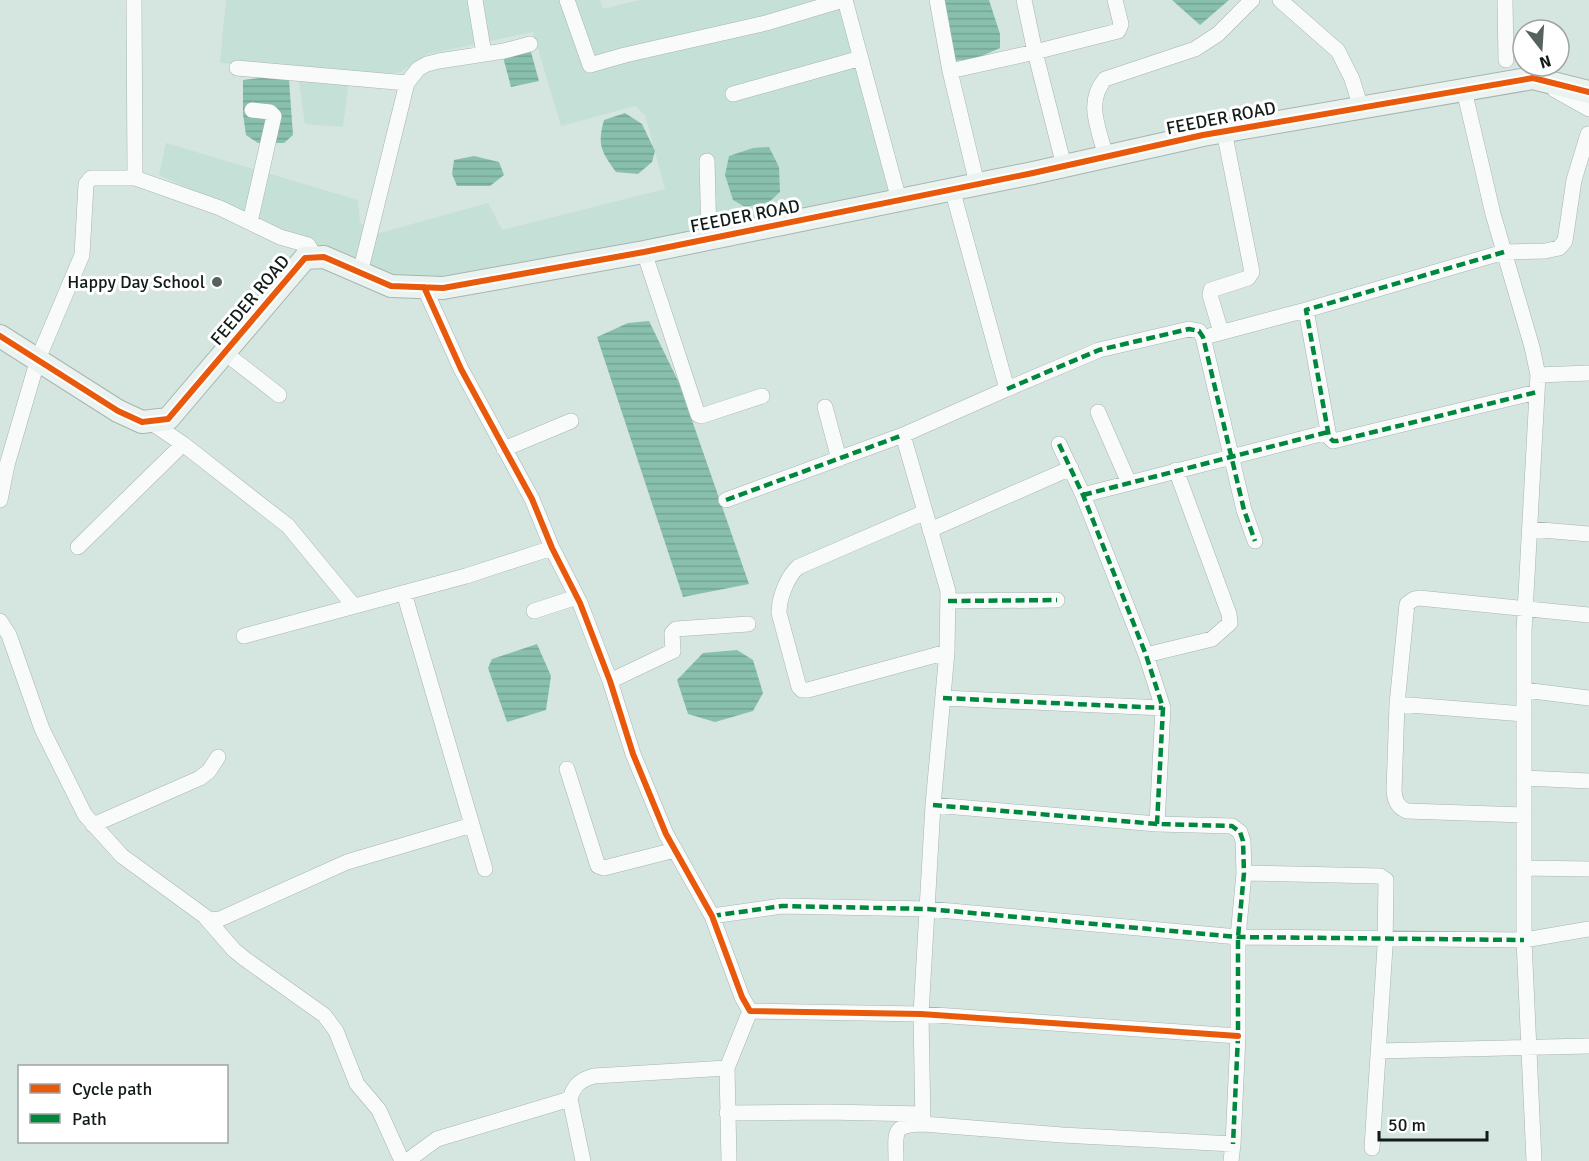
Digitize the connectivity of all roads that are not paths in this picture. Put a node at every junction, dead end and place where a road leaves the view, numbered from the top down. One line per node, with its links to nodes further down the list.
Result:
1 (134, 0): 31 (street)
2 (475, 0): 13 (street)
3 (567, 0): 4 (street)
4 (844, 0): 14 (street)
5 (937, 0): 17 (street)
6 (1024, 0): 12 (street)
7 (1115, 0): 12 (street)
8 (1252, 0): 28 (street)
9 (1280, 0): 23 (street)
10 (1505, 0): 15 (street)
11 (530, 44): 13 (street)
12 (1035, 52): 17 (street); 30 (street)
13 (484, 54): 19 (street)
14 (861, 58): 22 (street); 34 (street)
15 (1506, 60)
16 (237, 68): 19 (street)
17 (950, 71): 32 (street)
18 (1533, 78): 20 (street, FEEDER ROAD); 21 (street, FEEDER ROAD); 24 (street)
19 (407, 82): 40 (street)
20 (1464, 90): 23 (street, FEEDER ROAD); 38 (street)
21 (1589, 92)
22 (732, 94)
23 (1361, 108): 26 (street, FEEDER ROAD)
24 (1589, 109)
25 (252, 110): 35 (street)
26 (1224, 131): 28 (street, FEEDER ROAD); 43 (street)
27 (1588, 135): 38 (street)
28 (1106, 157): 30 (street, FEEDER ROAD)
29 (706, 161): 36 (street)
30 (1064, 166): 32 (street, FEEDER ROAD)
31 (135, 178): 35 (street); 47 (street)
32 (977, 184): 33 (street, FEEDER ROAD)
33 (952, 189): 34 (street, FEEDER ROAD); 50 (street)
34 (899, 200): 36 (street, FEEDER ROAD)
35 (250, 222): 39 (street)
36 (709, 238): 37 (street, FEEDER ROAD)
37 (644, 252): 41 (street, FEEDER ROAD); 53 (street)
38 (1504, 252): 42 (street); 49 (street)
39 (316, 258): 40 (street, FEEDER ROAD); 46 (street, FEEDER ROAD)
40 (360, 273): 41 (street, FEEDER ROAD)
41 (423, 287): 62 (street)
42 (1306, 310): 43 (street); 58 (street)
43 (1221, 332): 45 (street)
44 (0, 336): 47 (street)
45 (1203, 337): 50 (street); 63 (street)
46 (225, 353): 52 (street); 56 (street, FEEDER ROAD)
47 (38, 359): 56 (street); 69 (street)
48 (1589, 373): 49 (street)
49 (1538, 375): 51 (street)
50 (1007, 389): 59 (street)
51 (1537, 392): 58 (street); 72 (street)
52 (279, 395)
53 (762, 396)
54 (825, 407): 64 (street)
55 (1098, 412): 67 (street)
56 (149, 421): 60 (street)
57 (571, 421): 62 (street)
58 (1328, 432): 63 (street)
59 (903, 435): 64 (street); 71 (street)
60 (183, 444): 76 (street); 82 (street)
61 (1059, 444): 65 (street)
62 (504, 449): 77 (street)
63 (1230, 456): 66 (street); 75 (street)
64 (839, 459): 70 (street)
65 (1071, 468): 68 (street); 73 (street)
66 (1176, 470): 67 (street); 90 (street)
67 (1129, 483): 68 (street)
68 (1083, 495): 90 (street)
69 (0, 500)
70 (726, 500)
71 (925, 512): 73 (street); 89 (street)
72 (1530, 529): 74 (street); 83 (street)
73 (930, 530): 81 (street)
74 (1589, 534)
75 (1255, 541)
76 (78, 547)
77 (552, 548): 78 (street); 79 (street)
78 (404, 593): 82 (street); 106 (street)
79 (577, 597): 84 (street); 91 (street)
80 (1057, 600): 81 (street)
81 (948, 602): 89 (street)
82 (354, 606): 88 (street)
83 (1526, 610): 85 (street); 92 (street); 95 (street)
84 (534, 611)
85 (1589, 615)
86 (0, 621): 105 (street)
87 (748, 624): 91 (street)
88 (244, 636)
89 (947, 652): 93 (street)
90 (1146, 655): 96 (street)
91 (610, 681): 107 (street)
92 (1524, 690): 94 (street); 97 (street)
93 (943, 698): 96 (street); 102 (street)
94 (1589, 698)
95 (1397, 704): 97 (street); 103 (street)
96 (1163, 708): 104 (street)
97 (1524, 714): 100 (street)
98 (218, 757): 105 (street)
99 (567, 769): 107 (street)
100 (1524, 778): 101 (street); 103 (street)
101 (1589, 781)
102 (933, 805): 104 (street); 112 (street)
103 (1524, 815): 108 (street)
104 (1157, 824): 111 (street)
105 (93, 825): 114 (street)
106 (472, 825): 109 (street); 114 (street)
107 (675, 850): 113 (street)
108 (1524, 868): 110 (street); 118 (street)
109 (485, 869)
110 (1589, 869)
111 (1244, 873): 116 (street); 117 (street)
112 (928, 909): 113 (street); 116 (street); 120 (street)
113 (712, 916): 119 (street)
114 (206, 918): 131 (street)
115 (1589, 929): 118 (street)
116 (1238, 937): 117 (street); 121 (street)
117 (1386, 939): 118 (street); 124 (street)
118 (1524, 940): 123 (street)
119 (750, 1011): 120 (street); 125 (street)
120 (921, 1014): 121 (street); 128 (street)
121 (1238, 1036): 129 (street)
122 (1589, 1046): 123 (street)
123 (1529, 1048): 124 (street); 137 (street)
124 (1378, 1051): 130 (street)
125 (727, 1068): 126 (street); 127 (street)
126 (570, 1099): 132 (street); 133 (street)
127 (727, 1113): 128 (street); 134 (street)
128 (923, 1119): 129 (street); 135 (street)
129 (1233, 1144): 136 (street)
130 (1372, 1148)
131 (402, 1161)
132 (407, 1161)
133 (583, 1161)
134 (729, 1161)
135 (896, 1161)
136 (1231, 1161)
137 (1534, 1161)

